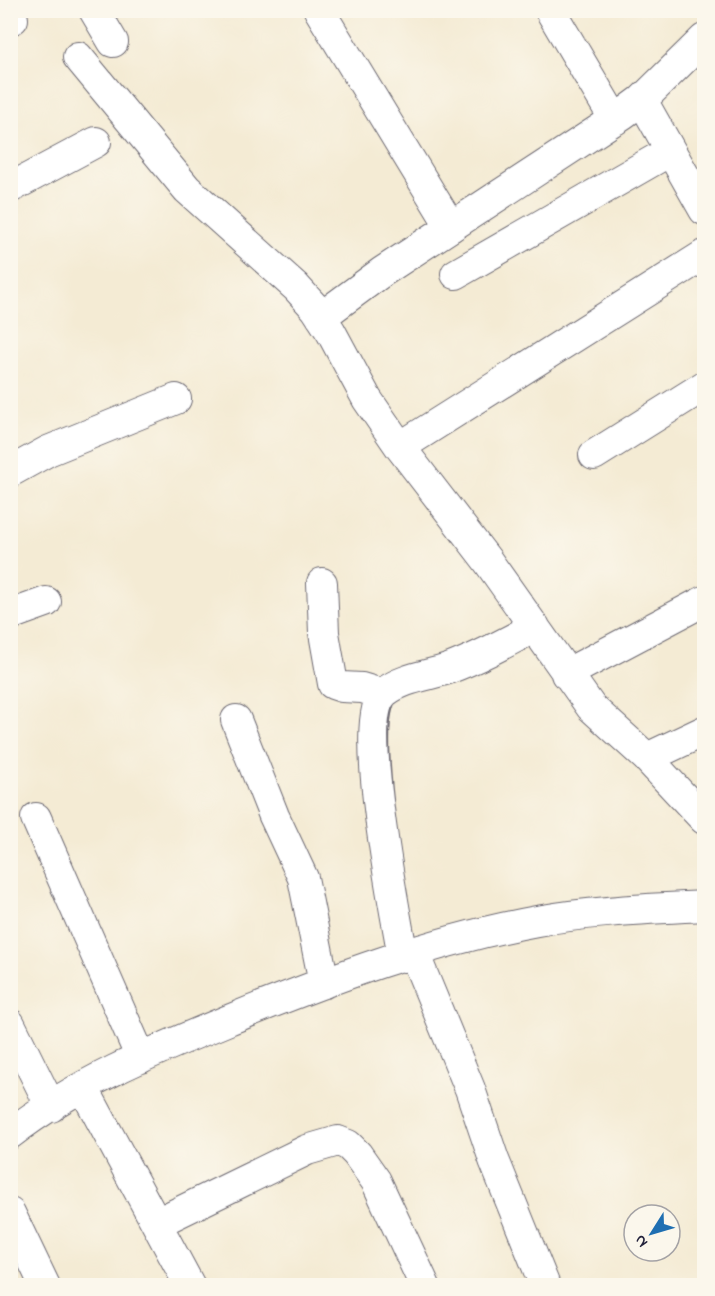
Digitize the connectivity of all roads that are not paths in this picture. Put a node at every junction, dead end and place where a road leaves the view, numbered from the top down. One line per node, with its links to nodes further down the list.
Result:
1 (94, 10): 5 (street)
2 (319, 10): 13 (street)
3 (550, 10): 8 (street)
4 (705, 39): 7 (street)
5 (113, 42)
6 (78, 57): 16 (street)
7 (642, 100): 8 (street); 10 (street)
8 (615, 120): 13 (street)
9 (96, 142): 11 (street)
10 (670, 151): 12 (street); 15 (street)
11 (10, 188)
12 (705, 210)
13 (451, 227): 16 (street)
14 (705, 255): 19 (street)
15 (456, 274)
16 (321, 317): 19 (street)
17 (705, 386): 20 (street)
18 (176, 399): 21 (street)
19 (399, 447): 26 (street)
20 (594, 455)
21 (10, 472)
22 (322, 583): 28 (street)
23 (705, 601): 27 (street)
24 (46, 602): 25 (street)
25 (10, 615)
26 (535, 627): 27 (street); 28 (street)
27 (566, 674): 31 (street)
28 (382, 694): 35 (street)
29 (236, 720): 36 (street)
30 (705, 731): 31 (street)
31 (647, 758): 33 (street)
32 (36, 818): 38 (street)
33 (705, 819)
34 (705, 906): 35 (street)
35 (409, 955): 36 (street); 47 (street)
36 (324, 983): 38 (street)
37 (10, 1024): 40 (street)
38 (141, 1058): 39 (street)
39 (83, 1087): 40 (street); 43 (street)
40 (51, 1107): 41 (street)
41 (10, 1134)
42 (10, 1213): 44 (street)
43 (157, 1223): 45 (street); 46 (street)
44 (45, 1286)
45 (190, 1286)
46 (425, 1286)
47 (545, 1286)

